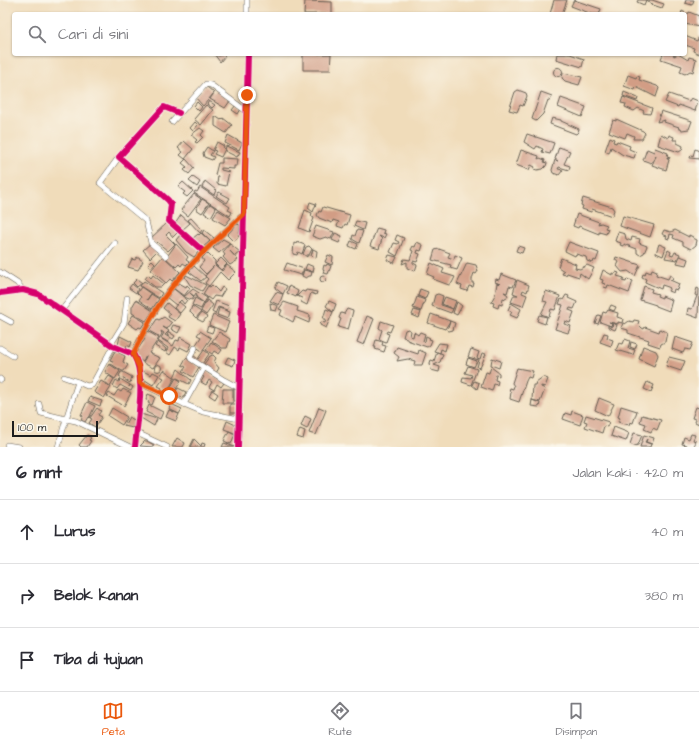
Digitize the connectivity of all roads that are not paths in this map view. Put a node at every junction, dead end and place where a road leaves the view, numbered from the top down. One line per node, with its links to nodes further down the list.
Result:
1 (245, 1): 2 (street)
2 (247, 12)
3 (248, 56): 4 (street)
4 (246, 111): 5 (street); 8 (street)
5 (179, 113): 6 (street); 7 (street)
6 (172, 122)
7 (119, 157): 10 (street); 11 (street)
8 (244, 214): 10 (street); 28 (street)
9 (115, 243): 16 (street)
10 (203, 251): 22 (street)
11 (166, 256)
12 (0, 272): 13 (street)
13 (23, 290): 14 (street); 16 (street)
14 (0, 293)
15 (127, 298): 19 (street)
16 (61, 311): 19 (street)
17 (0, 316): 18 (street)
18 (11, 322)
19 (112, 345): 22 (street); 26 (street)
20 (0, 348): 23 (street)
21 (195, 348): 24 (street)
22 (133, 354): 27 (street)
23 (13, 356)
24 (204, 368): 28 (street); 30 (street)
25 (64, 377): 26 (street)
26 (78, 382): 31 (street)
27 (140, 383): 30 (street); 33 (street)
28 (239, 388): 32 (street)
29 (39, 404): 31 (street)
30 (184, 404): 32 (street)
31 (66, 419): 36 (street); 37 (street)
32 (239, 420): 40 (street)
33 (136, 433): 38 (street); 39 (street)
34 (8, 445): 35 (street)
35 (18, 447)
36 (58, 447)
37 (130, 447)
38 (135, 447)
39 (167, 447)
40 (238, 447)

